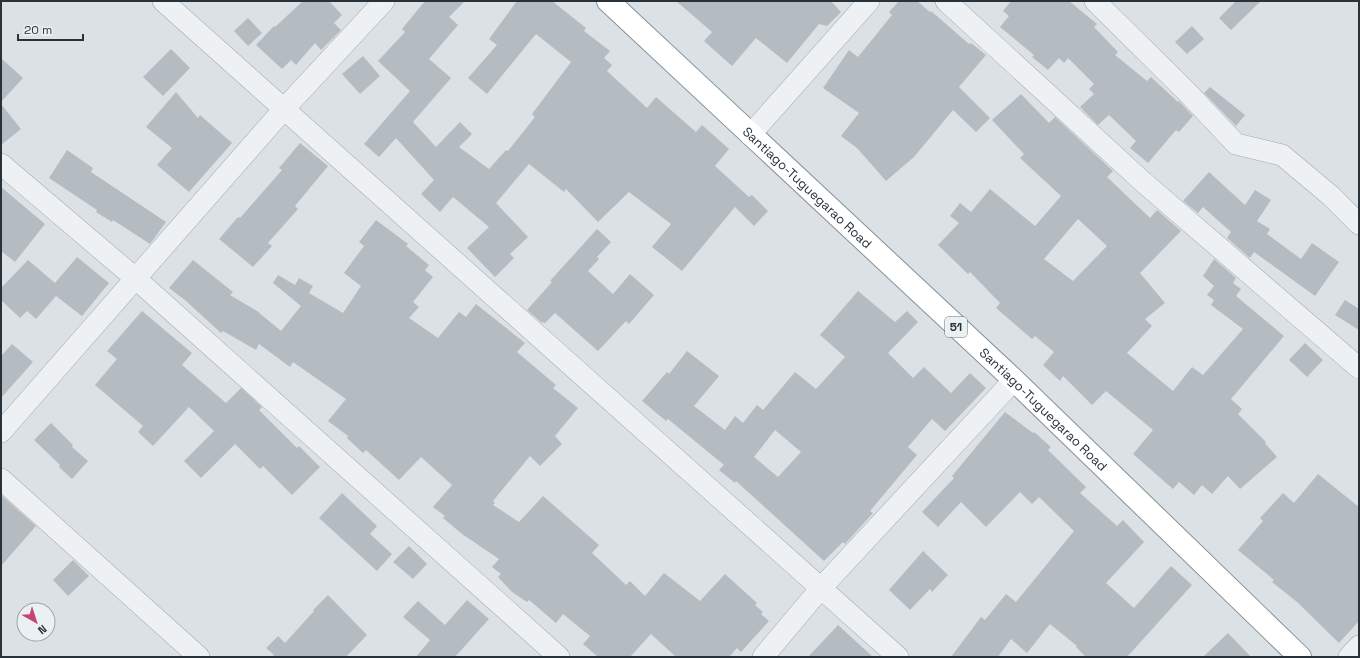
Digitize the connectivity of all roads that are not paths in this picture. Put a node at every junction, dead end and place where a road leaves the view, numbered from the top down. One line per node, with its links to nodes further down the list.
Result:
1 (164, 1): 7 (street)
2 (384, 1): 7 (street)
3 (608, 1): 8 (highway, Santiago-Tuguegarao Road / 51)
4 (869, 1): 8 (street)
5 (946, 1): 12 (street)
6 (1095, 1): 10 (street)
7 (284, 109): 11 (street); 16 (street)
8 (750, 135): 13 (highway, Santiago-Tuguegarao Road / 51)
9 (1, 164): 11 (street)
10 (1359, 224)
11 (136, 278): 14 (street); 19 (street)
12 (1359, 368)
13 (1014, 380): 16 (street); 22 (highway, Santiago-Tuguegarao Road / 51)
14 (1, 432)
15 (1, 479): 18 (street)
16 (821, 588): 20 (street); 21 (street)
17 (1359, 646): 23 (street)
18 (199, 657)
19 (560, 657)
20 (763, 657)
21 (898, 657)
22 (1300, 657)
23 (1349, 657)

